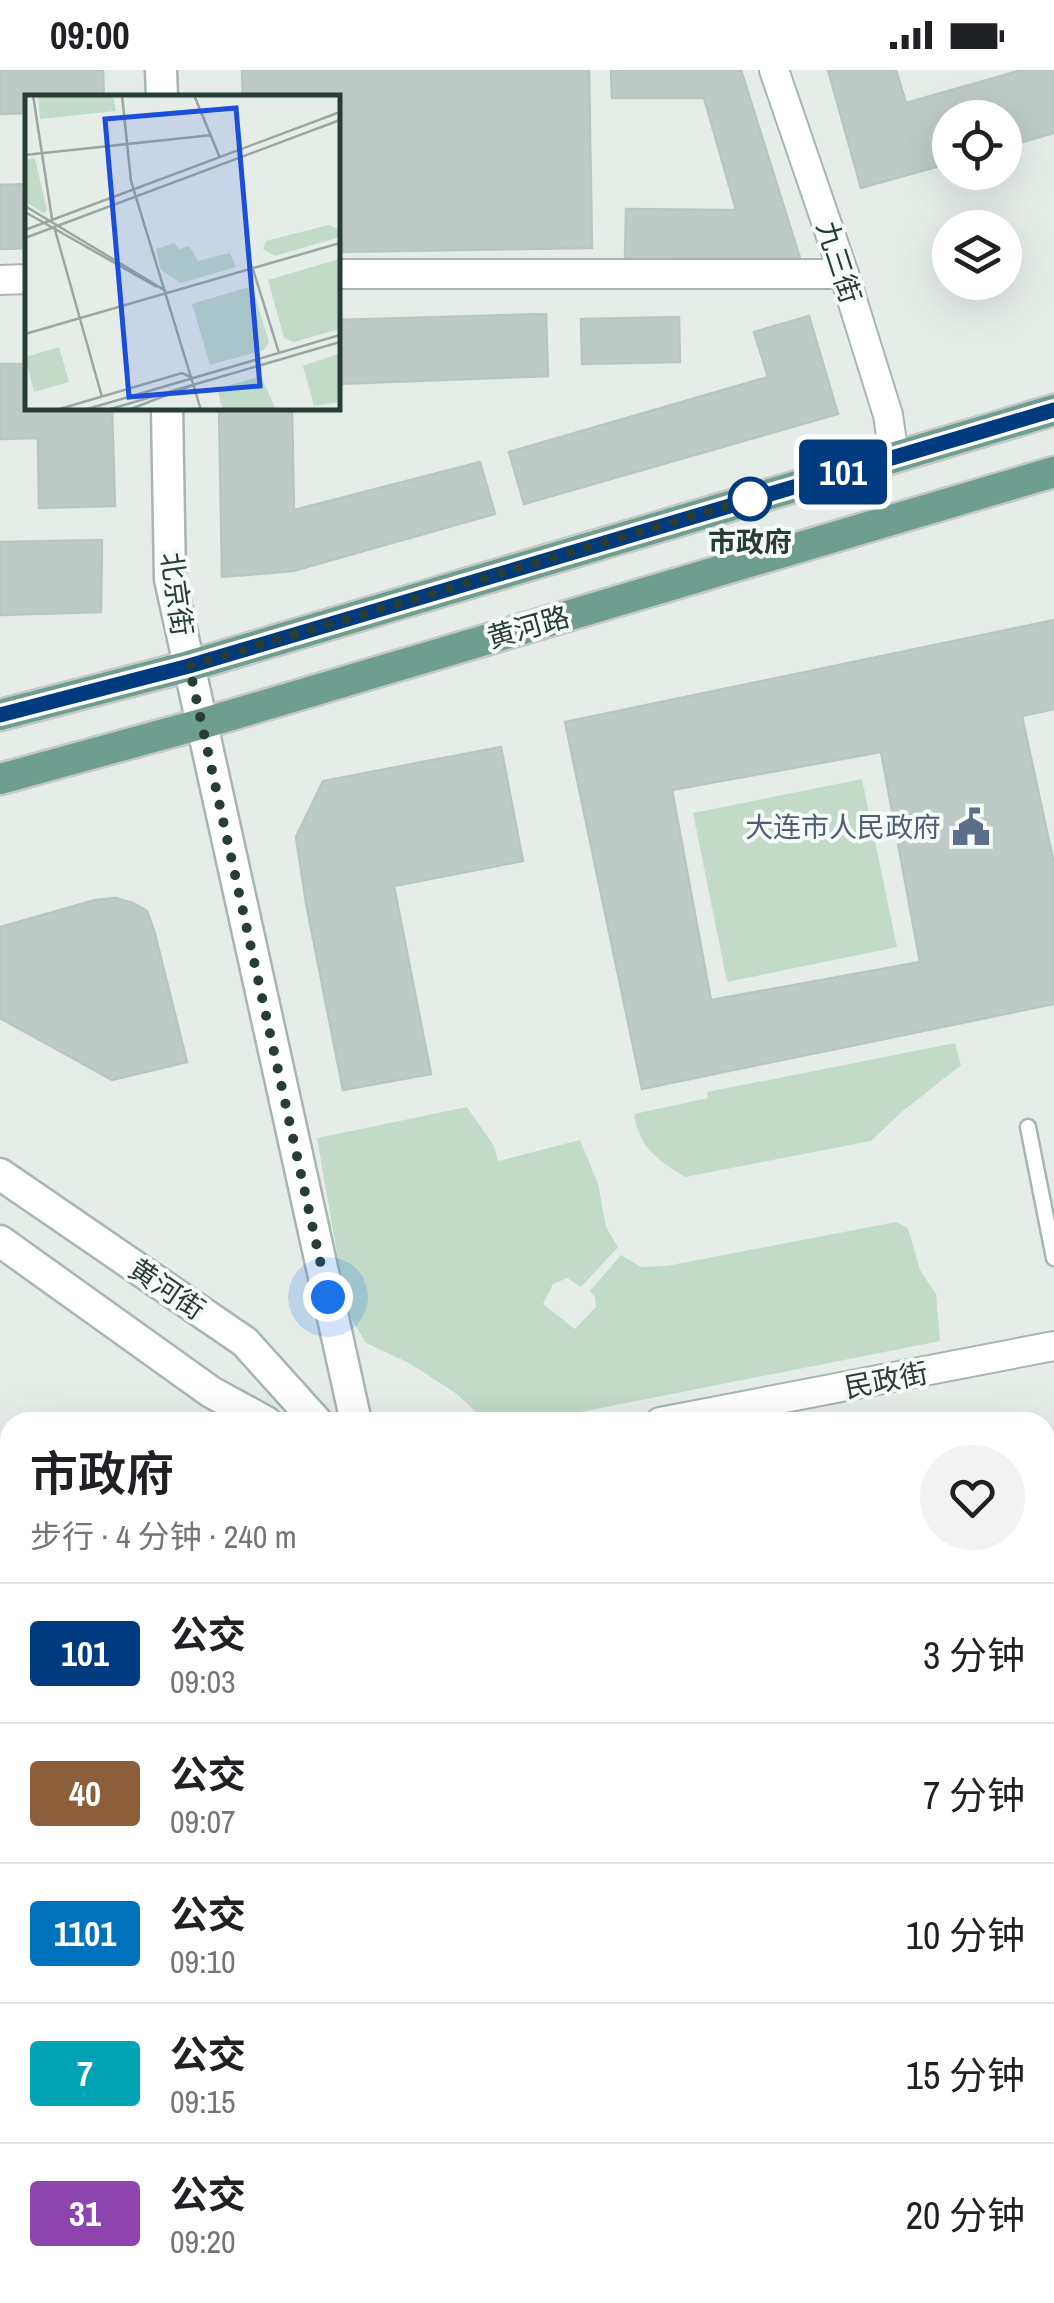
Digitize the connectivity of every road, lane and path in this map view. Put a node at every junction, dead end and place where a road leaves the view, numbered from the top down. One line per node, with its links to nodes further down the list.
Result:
1 (161, 70): 3 (street)
2 (774, 70): 5 (street, 九三街)
3 (162, 95)
4 (340, 274): 5 (street)
5 (844, 274): 10 (street, 九三街)
6 (25, 279): 7 (street)
7 (0, 280)
8 (168, 410): 12 (street, 北京街)
9 (1054, 410): 10 (main road)
10 (894, 456): 12 (main road)
11 (1054, 472): 14 (main road, 黄河路)
12 (189, 666): 13 (main road); 14 (street, 北京街)
13 (0, 715)
14 (201, 724): 15 (main road, 黄河路); 23 (street, 北京街)
15 (0, 778)
16 (1028, 1126): 19 (lane)
17 (0, 1174): 22 (street, 黄河街)
18 (0, 1241): 21 (street, 黄河街)
19 (1054, 1258)
20 (1054, 1346): 24 (street, 民政街)
21 (248, 1412)
22 (309, 1412)
23 (354, 1412)
24 (712, 1412)

